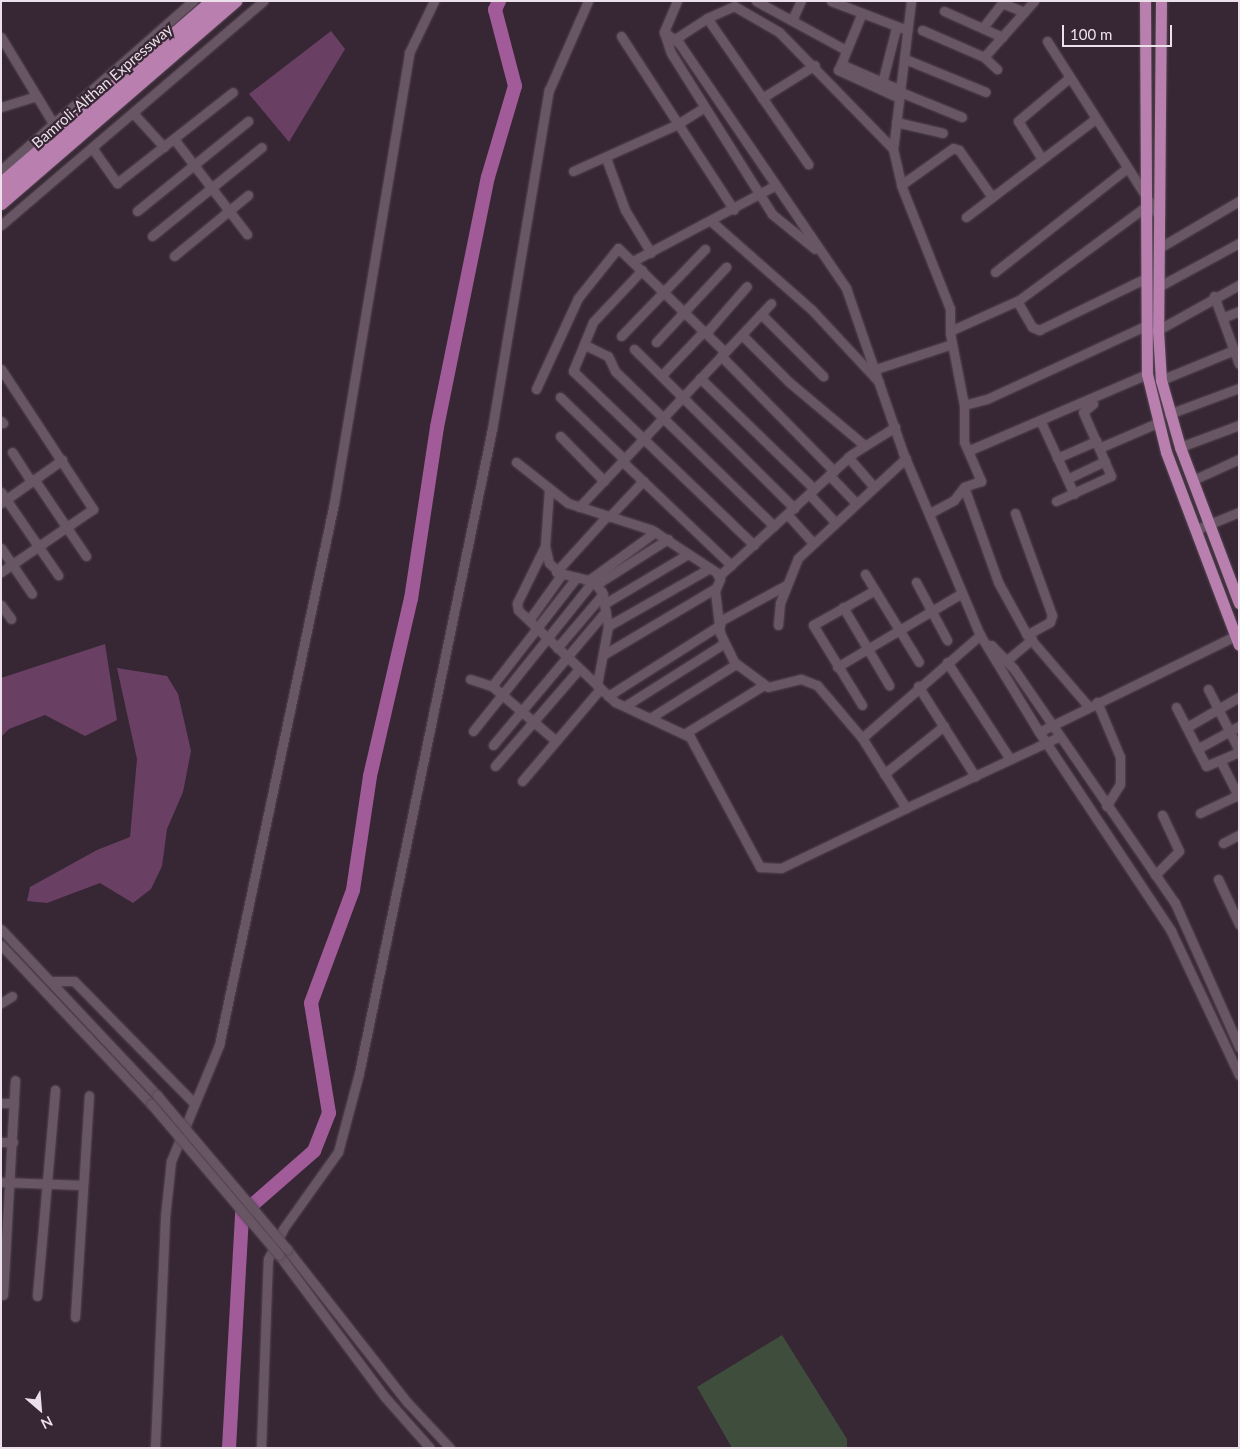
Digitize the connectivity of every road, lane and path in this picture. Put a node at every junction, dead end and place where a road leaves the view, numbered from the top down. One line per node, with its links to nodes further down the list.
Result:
1 (193, 1): 52 (street)
2 (210, 1): 67 (main road)
3 (223, 1): 71 (main road, Bamroli-Althan Expressway)
4 (236, 1): 77 (main road)
5 (263, 1): 47 (street)
6 (434, 1): 295 (street)
7 (588, 1): 307 (street)
8 (677, 1): 25 (street)
9 (756, 1): 20 (street)
10 (802, 1): 20 (street)
11 (831, 1): 18 (street)
12 (911, 1): 23 (street)
13 (1034, 1): 17 (street)
14 (1145, 1): 76 (main road)
15 (1161, 1): 82 (main road)
16 (944, 12): 21 (street)
17 (1024, 12): 21 (street); 28 (street)
18 (861, 15): 22 (street); 31 (street)
19 (707, 18): 29 (street); 36 (street); 44 (street)
20 (792, 20): 31 (street)
21 (984, 26): 28 (street)
22 (896, 28): 23 (street); 39 (street)
23 (907, 30): 35 (street)
24 (922, 30): 33 (street)
25 (664, 32): 29 (street); 46 (street)
26 (620, 36): 53 (street)
27 (1, 37): 32 (street)
28 (1002, 37): 33 (street)
29 (675, 39): 69 (street)
30 (1047, 41): 38 (street)
31 (846, 50): 39 (street)
32 (12, 56): 34 (street); 43 (street)
33 (984, 57): 37 (street)
34 (1, 58)
35 (904, 59): 41 (street); 42 (street)
36 (815, 66): 44 (street); 59 (street)
37 (997, 69)
38 (1070, 78): 49 (street); 61 (street)
39 (881, 86): 41 (street)
40 (233, 92): 55 (street)
41 (898, 92): 48 (street); 51 (street)
42 (986, 92)
43 (34, 96): 45 (street); 52 (street)
44 (762, 98): 62 (street)
45 (1, 106)
46 (703, 108): 53 (street); 73 (street)
47 (133, 113): 56 (street); 58 (street)
48 (962, 117)
49 (1095, 118): 61 (street); 64 (street)
50 (248, 121): 63 (street)
51 (896, 122): 54 (street); 59 (street)
52 (54, 124): 65 (street)
53 (676, 125): 60 (street); 79 (street)
54 (943, 133)
55 (174, 139): 56 (street); 63 (street)
56 (164, 147): 58 (street)
57 (262, 148): 70 (street)
58 (93, 149): 84 (street)
59 (894, 149): 68 (street)
60 (606, 158): 66 (street); 90 (street)
61 (1042, 159): 74 (street)
62 (808, 164)
63 (193, 165): 70 (street); 80 (street)
64 (1126, 169): 76 (street); 96 (street)
65 (1, 170)
66 (574, 171)
67 (1, 182)
68 (900, 185): 74 (street); 111 (street)
69 (774, 186): 73 (street); 91 (street)
70 (211, 188): 78 (street); 86 (street)
71 (1, 194)
72 (248, 195): 78 (street)
73 (760, 195): 79 (street); 91 (street)
74 (992, 197): 81 (street)
75 (1239, 201): 89 (street)
76 (1145, 202): 82 (street); 97 (main road); 103 (street)
77 (1, 204)
78 (229, 210): 85 (street); 92 (street)
79 (734, 210): 83 (street)
80 (137, 211)
81 (966, 217)
82 (1159, 217): 89 (main road)
83 (712, 222): 90 (street); 129 (street)
84 (1, 225)
85 (247, 234)
86 (152, 236)
87 (1239, 243): 100 (street)
88 (705, 248): 101 (street)
89 (1159, 248): 100 (main road)
90 (651, 253): 93 (street)
91 (822, 254): 123 (street)
92 (174, 256)
93 (633, 261): 95 (street); 131 (street)
94 (726, 267): 105 (street)
95 (642, 270): 101 (street); 117 (street)
96 (995, 272)
97 (1144, 279): 103 (street); 109 (main road)
98 (1239, 284): 102 (street)
99 (747, 286): 112 (street)
100 (1158, 287): 110 (main road)
101 (663, 290): 105 (street); 114 (street)
102 (1214, 296): 108 (street); 110 (street)
103 (1018, 301): 111 (street)
104 (771, 304): 107 (street)
105 (683, 311): 112 (street); 115 (street)
106 (1239, 311): 108 (street)
107 (761, 314): 113 (street); 126 (street)
108 (1222, 318): 119 (street)
109 (1145, 326): 124 (main road); 135 (street)
110 (1158, 330): 128 (main road)
111 (950, 331): 116 (street)
112 (705, 332): 120 (street); 125 (street)
113 (742, 335): 120 (street); 145 (street)
114 (621, 336)
115 (656, 342)
116 (952, 344): 123 (street); 135 (street)
117 (585, 345): 137 (street); 143 (street)
118 (634, 349): 125 (street)
119 (1234, 350): 121 (street); 128 (street)
120 (723, 354): 127 (street); 157 (street)
121 (1239, 364)
122 (1, 369): 153 (street)
123 (876, 369): 129 (street)
124 (1147, 374): 138 (street); 139 (main road)
125 (661, 376): 134 (street)
126 (824, 376)
127 (700, 378): 134 (street); 166 (street)
128 (1161, 380): 136 (main road)
129 (881, 384): 141 (street)
130 (1239, 388): 136 (street)
131 (536, 389)
132 (1114, 395): 144 (street)
133 (560, 397): 154 (street)
134 (682, 398): 137 (street); 172 (street)
135 (964, 405): 147 (street)
136 (1169, 414): 146 (main road)
137 (663, 418): 143 (street); 179 (street)
138 (1041, 422): 147 (street); 151 (street)
139 (1157, 423): 144 (street); 181 (main road)
140 (1239, 425): 146 (street)
141 (895, 427): 145 (street); 150 (street)
142 (560, 436): 160 (street)
143 (643, 439): 154 (street); 185 (street)
144 (1098, 444): 151 (street); 155 (street)
145 (864, 445): 149 (street)
146 (1180, 447): 161 (main road)
147 (970, 450): 164 (street)
148 (12, 452): 159 (street)
149 (848, 457): 157 (street); 163 (street)
150 (906, 458): 163 (street); 174 (street)
151 (1057, 458): 158 (street)
152 (1239, 459): 161 (street)
153 (62, 460): 159 (street); 180 (street)
154 (623, 460): 160 (street); 162 (street)
155 (1105, 461): 158 (street); 167 (street)
156 (516, 462): 165 (street)
157 (832, 473): 166 (street); 170 (street)
158 (1067, 478): 167 (street)
159 (33, 480): 168 (street); 180 (street)
160 (604, 480): 171 (street)
161 (1192, 480): 178 (main road)
162 (643, 481): 176 (street); 192 (street)
163 (874, 487): 170 (street)
164 (964, 487): 174 (street); 221 (street)
165 (549, 489): 171 (street); 187 (street)
166 (811, 491): 172 (street); 177 (street)
167 (1074, 494): 169 (street)
168 (3, 498): 186 (street)
169 (1056, 502)
170 (856, 503): 177 (street)
171 (579, 507): 176 (street)
172 (790, 511): 179 (street); 184 (street)
173 (1239, 512): 178 (street)
174 (930, 513): 205 (street)
175 (1016, 513): 221 (street)
176 (608, 516): 182 (street); 195 (street)
177 (835, 522): 184 (street)
178 (1209, 525): 181 (street); 208 (main road)
179 (774, 526): 185 (street)
180 (66, 527): 186 (street); 190 (street)
181 (1196, 530): 224 (main road)
182 (655, 532): 183 (street); 200 (street)
183 (668, 539): 189 (street); 200 (street)
184 (812, 542): 202 (street)
185 (754, 545): 192 (street)
186 (40, 546): 191 (street); 197 (street)
187 (545, 546): 195 (street); 214 (street)
188 (1, 548): 191 (street)
189 (688, 554): 193 (street); 210 (street)
190 (86, 556)
191 (12, 564): 194 (street); 206 (street)
192 (731, 565): 198 (street)
193 (710, 568): 198 (street); 217 (street)
194 (1, 572)
195 (559, 573): 199 (street); 214 (street)
196 (865, 574): 204 (street)
197 (58, 575)
198 (719, 576): 203 (street)
199 (577, 577): 200 (street); 218 (street)
200 (593, 582): 207 (street); 222 (street)
201 (916, 582): 212 (street)
202 (786, 585): 215 (street); 216 (street)
203 (716, 588): 215 (street); 228 (street)
204 (875, 590): 211 (street); 219 (street)
205 (962, 593): 212 (street); 220 (street)
206 (32, 594)
207 (603, 594): 210 (street); 226 (street)
208 (1239, 603)
209 (1, 605): 213 (street)
210 (605, 607): 217 (street); 229 (street)
211 (843, 607): 227 (street); 234 (street)
212 (930, 612): 219 (street); 223 (street)
213 (11, 619)
214 (528, 620): 218 (street)
215 (720, 623): 225 (street); 244 (street)
216 (778, 625)
217 (608, 626): 228 (street)
218 (537, 629): 222 (street); 238 (street)
219 (899, 630): 227 (street); 231 (street)
220 (980, 635): 230 (street); 232 (street); 259 (street)
221 (1029, 637): 230 (street); 246 (street)
222 (548, 639): 226 (street); 243 (street)
223 (947, 640)
224 (1237, 641): 246 (street)
225 (723, 644): 233 (street); 248 (street)
226 (557, 648): 229 (street)
227 (867, 649): 234 (street); 239 (street)
228 (603, 655): 241 (street)
229 (568, 658): 235 (street); 251 (street)
230 (1006, 661): 256 (street)
231 (919, 662)
232 (947, 662): 240 (street); 269 (street)
233 (736, 664): 237 (street); 252 (street)
234 (837, 667): 247 (street)
235 (579, 669): 241 (street); 253 (street)
236 (470, 678): 238 (street)
237 (764, 685): 261 (street); 263 (street)
238 (492, 686): 243 (street)
239 (889, 686)
240 (918, 686): 254 (street); 263 (street)
241 (598, 687): 244 (street); 264 (street)
242 (1208, 689): 250 (street)
243 (502, 695): 251 (street); 258 (street)
244 (608, 696): 248 (street)
245 (1239, 697): 250 (street)
246 (1092, 704): 256 (street); 276 (street)
247 (862, 705)
248 (625, 706): 252 (street)
249 (1176, 706): 257 (street)
250 (1219, 710): 257 (street); 260 (street)
251 (522, 712): 253 (street); 266 (street)
252 (650, 718): 261 (street)
253 (534, 722): 264 (street); 271 (street)
254 (944, 726): 272 (street); 273 (street)
255 (1239, 726): 260 (street)
256 (1050, 727): 259 (street); 262 (street)
257 (1187, 727): 267 (street)
258 (473, 731)
259 (1038, 732): 265 (street)
260 (1230, 732): 267 (street); 268 (street)
261 (684, 734): 277 (street)
262 (1058, 737): 265 (street); 276 (street)
263 (862, 738): 272 (street)
264 (556, 741): 274 (street)
265 (1046, 743): 269 (street); 291 (street)
266 (494, 745)
267 (1198, 749): 270 (street)
268 (1239, 751): 270 (street)
269 (1010, 760): 273 (street)
270 (1221, 762): 275 (street)
271 (495, 766)
272 (884, 774): 277 (street)
273 (975, 776): 277 (street)
274 (522, 782)
275 (1238, 797): 278 (street)
276 (1106, 806): 282 (street)
277 (906, 808)
278 (1200, 813)
279 (1162, 816): 282 (street)
280 (1239, 835): 281 (street)
281 (1223, 843)
282 (1155, 875): 290 (street)
283 (1218, 878): 284 (street)
284 (1239, 924)
285 (1, 929): 287 (street)
286 (1, 945): 308 (street, bridge)
287 (52, 979): 295 (street); 309 (street, bridge)
288 (12, 996): 289 (street)
289 (1, 1003)
290 (1239, 1047)
291 (1239, 1075)
292 (15, 1080): 297 (street)
293 (55, 1090): 301 (street)
294 (88, 1095): 302 (street)
295 (193, 1102): 306 (street)
296 (1, 1103): 297 (street)
297 (14, 1103): 299 (street)
298 (1, 1142): 299 (street)
299 (13, 1142): 300 (street)
300 (5, 1182): 301 (street); 303 (street)
301 (47, 1184): 302 (street); 304 (street)
302 (82, 1186): 305 (street)
303 (3, 1295)
304 (38, 1296)
305 (75, 1317)
306 (155, 1448)
307 (261, 1448)
308 (430, 1448)
309 (450, 1448)

